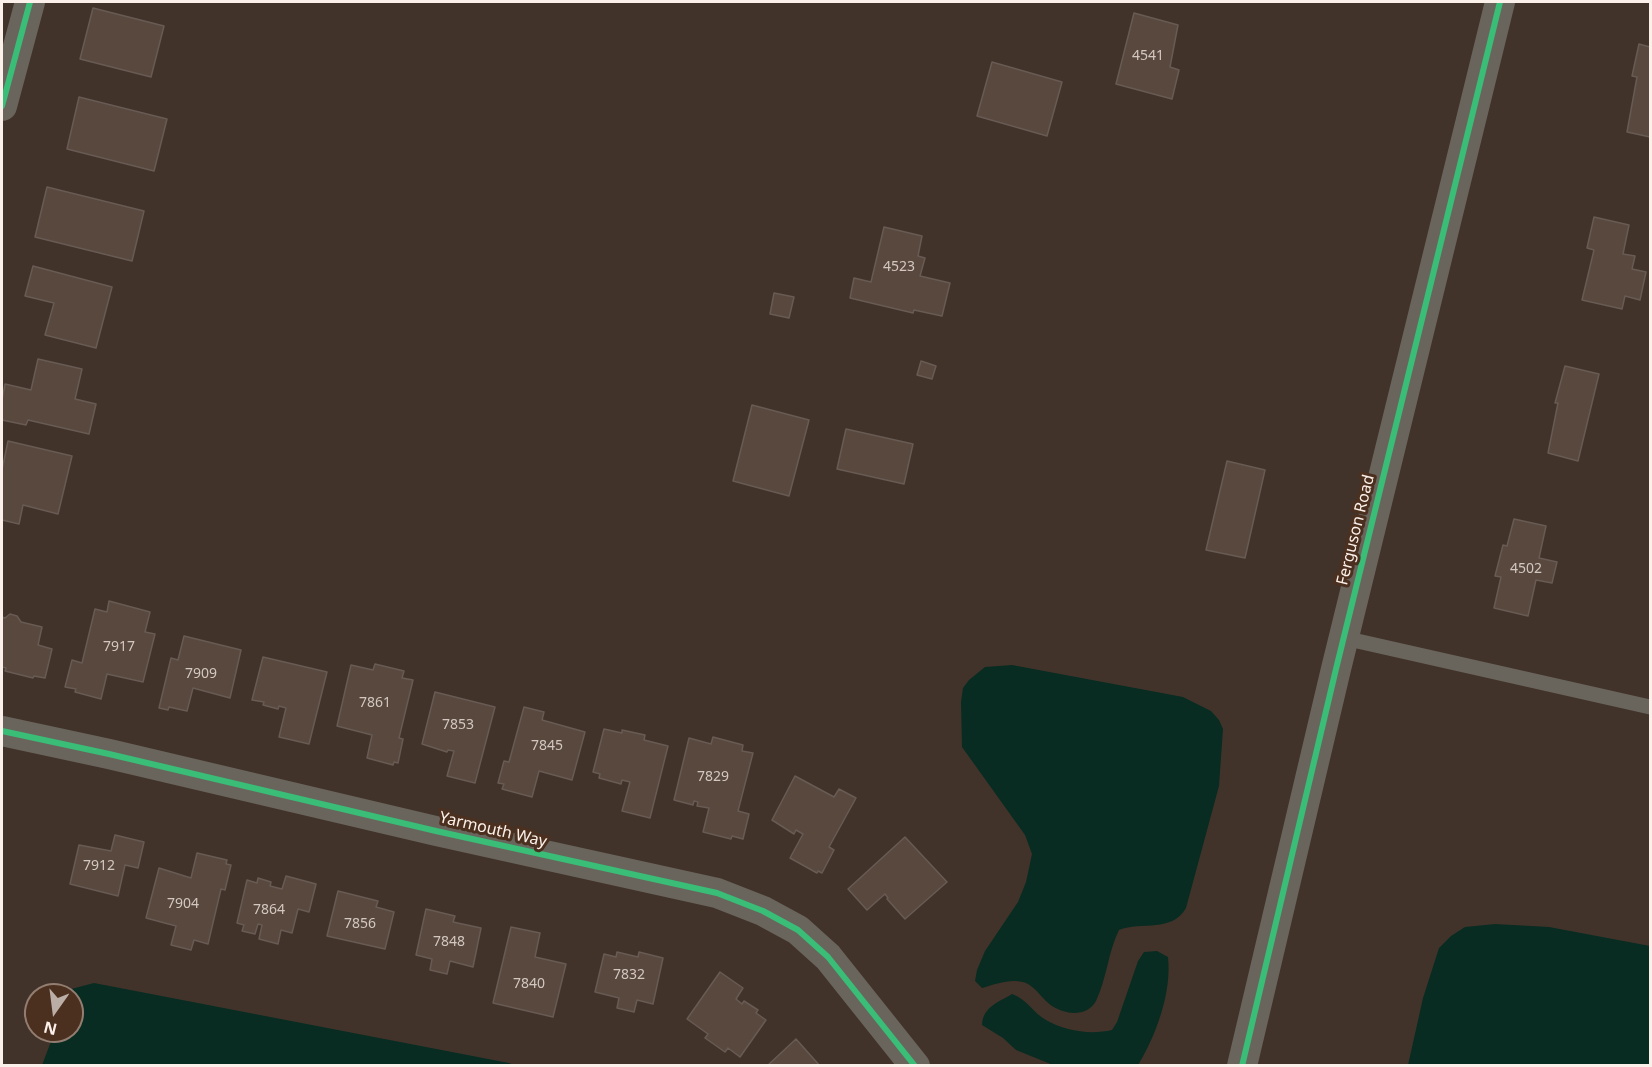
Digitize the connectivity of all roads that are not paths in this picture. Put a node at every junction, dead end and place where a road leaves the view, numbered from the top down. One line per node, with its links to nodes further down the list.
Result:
1 (30, 2): 3 (street)
2 (1500, 2): 4 (street, Ferguson Road)
3 (2, 106)
4 (1344, 638): 5 (lane); 8 (street, Ferguson Road)
5 (1650, 707)
6 (2, 731): 7 (street, Yarmouth Way)
7 (915, 1065)
8 (1242, 1065)

